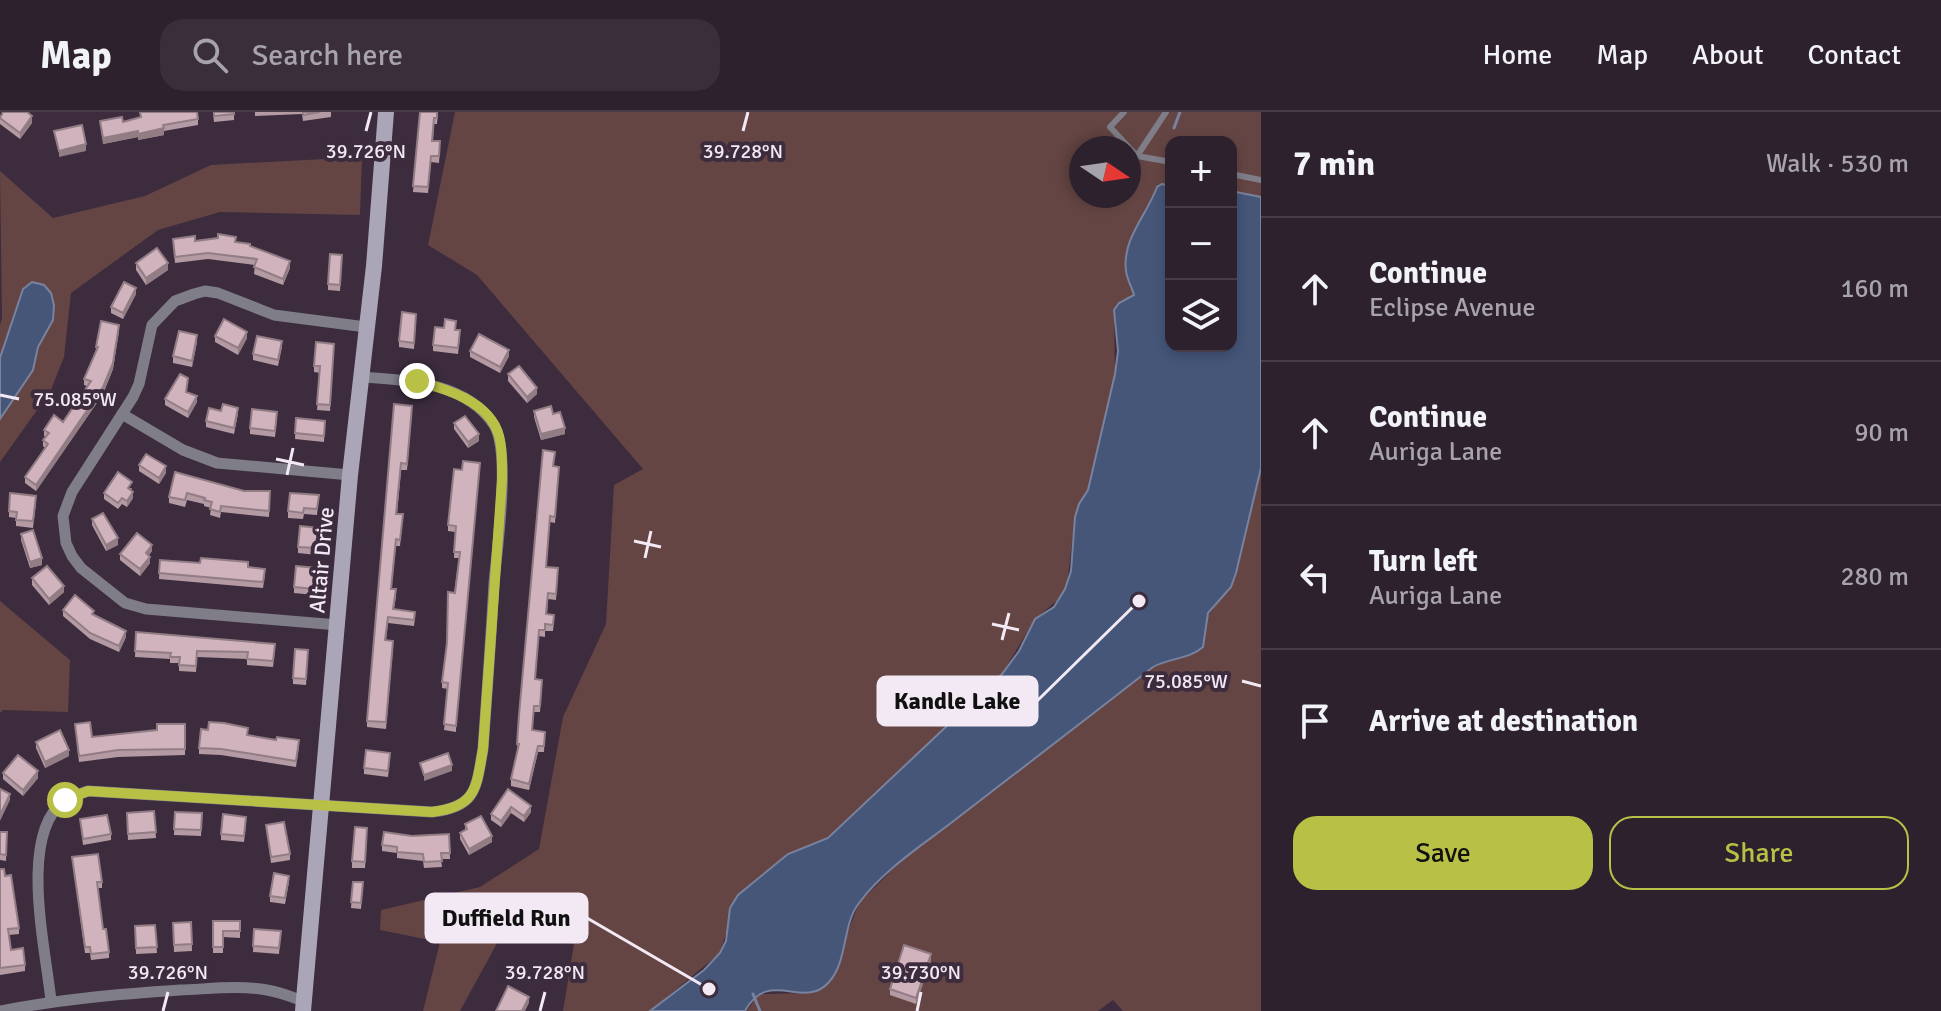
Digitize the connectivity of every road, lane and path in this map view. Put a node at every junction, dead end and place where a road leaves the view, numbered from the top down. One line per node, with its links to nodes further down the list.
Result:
1 (386, 112): 10 (street, Altair Drive)
2 (1124, 112): 4 (lane)
3 (1166, 112): 5 (lane)
4 (1118, 136)
5 (1141, 150)
6 (1141, 157): 7 (lane)
7 (1165, 161)
8 (1237, 175): 9 (lane)
9 (1261, 180)
10 (366, 327): 11 (street, Altair Drive); 12 (street)
11 (361, 377): 13 (street, Altair Drive); 15 (street)
12 (122, 414): 13 (street); 14 (street)
13 (350, 475): 14 (street, Altair Drive)
14 (338, 625): 15 (street, Altair Drive)
15 (322, 804): 16 (street); 17 (street, Altair Drive)
16 (51, 1001): 17 (street); 18 (street)
17 (303, 1006)
18 (1, 1011)

